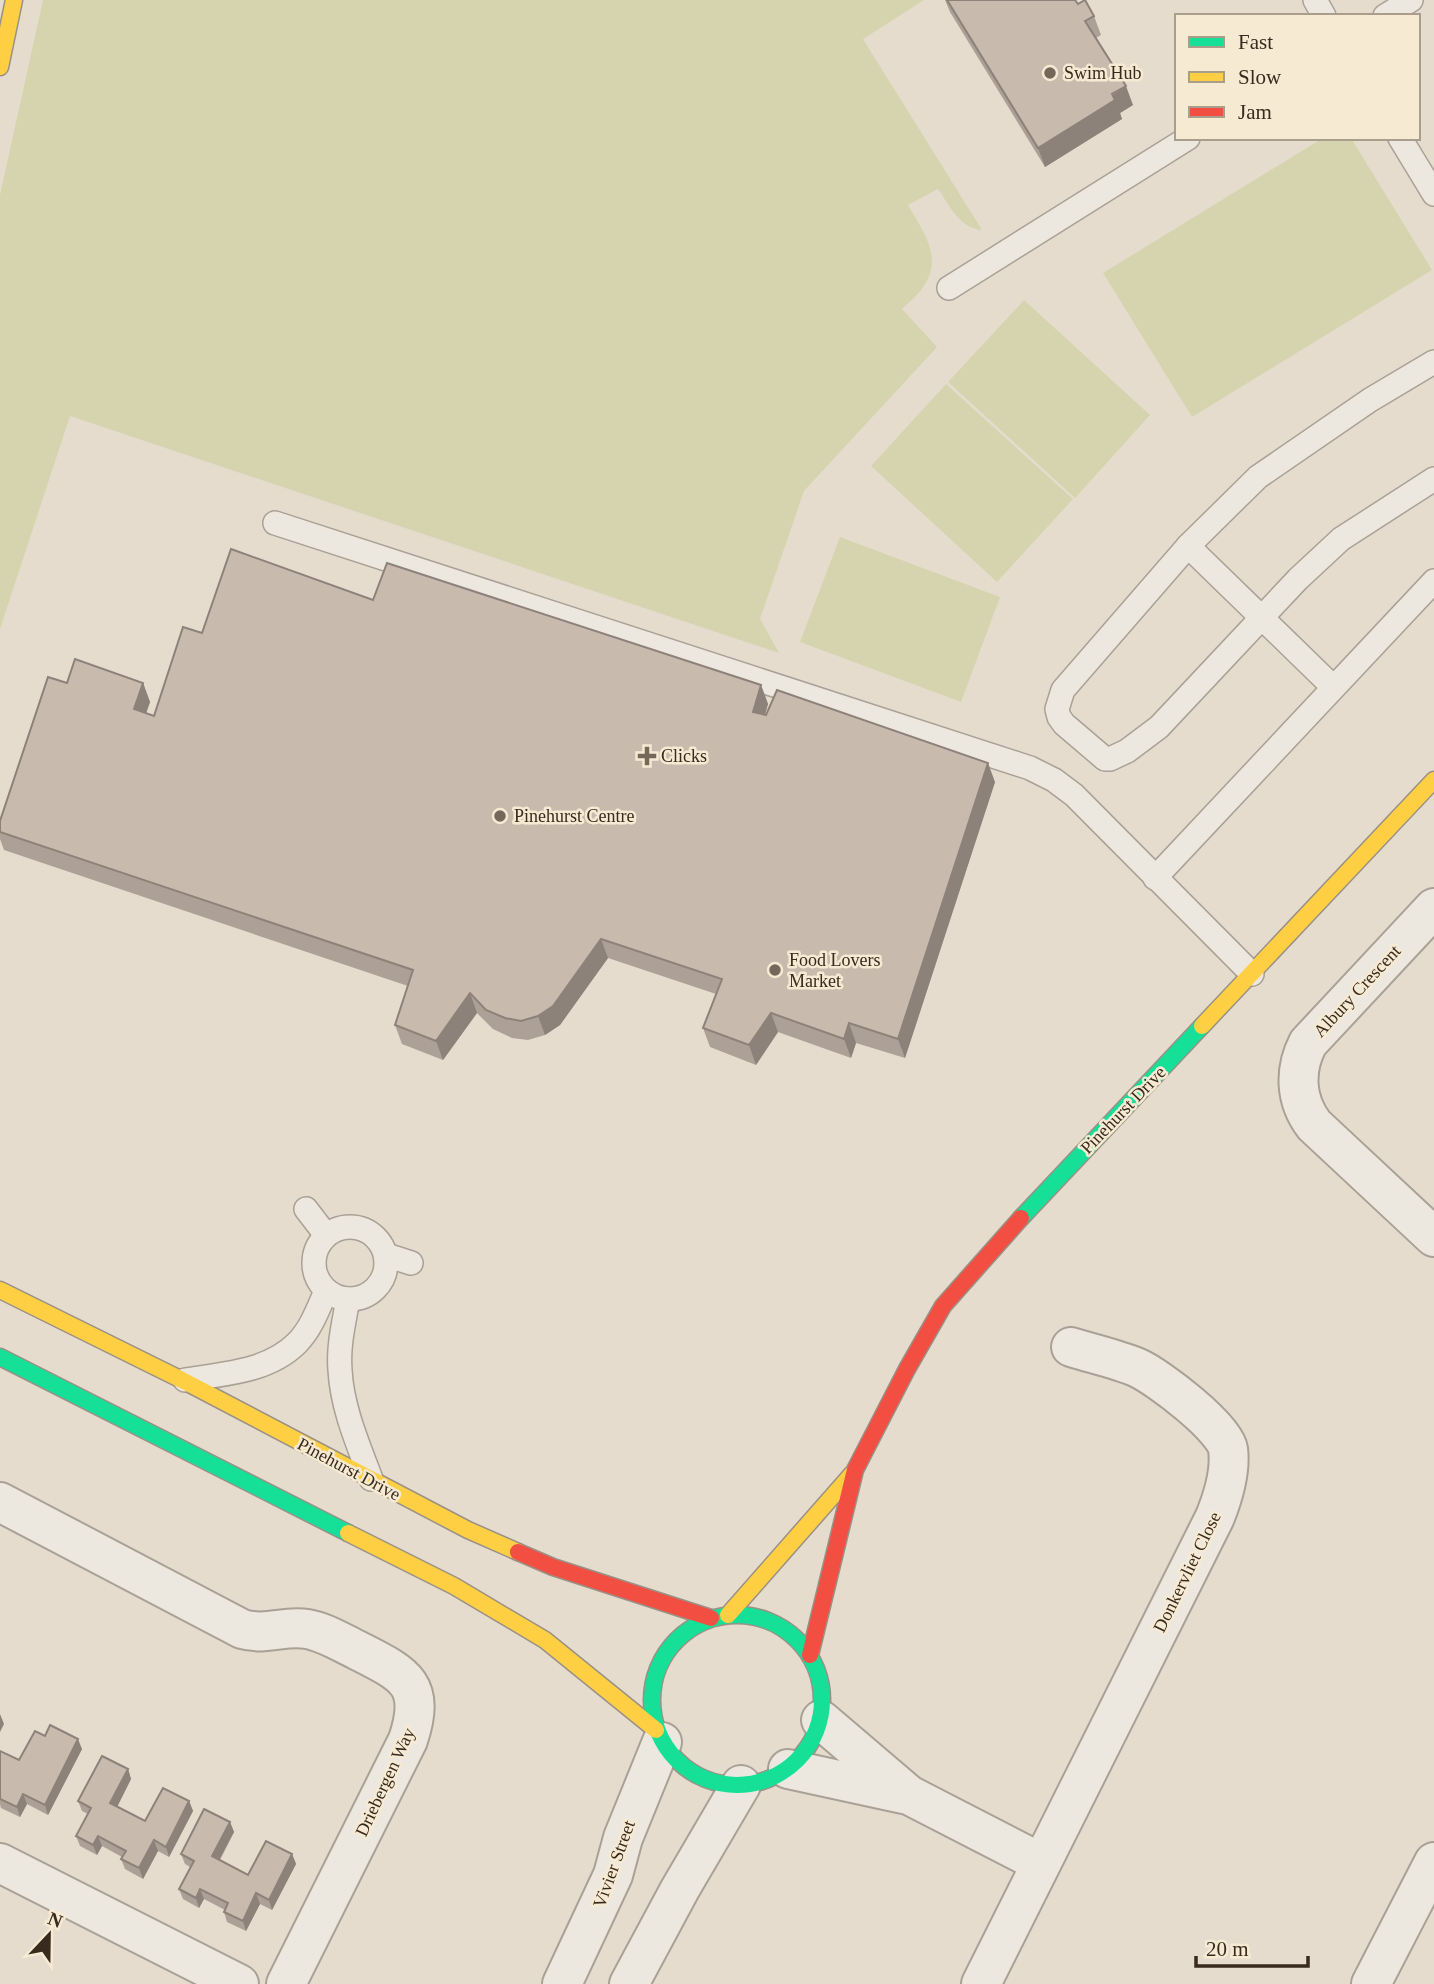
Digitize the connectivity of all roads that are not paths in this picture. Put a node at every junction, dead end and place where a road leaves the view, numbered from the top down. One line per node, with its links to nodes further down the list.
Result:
1 (14, 0): 4 (street)
2 (1411, 0): 3 (lane)
3 (1388, 14)
4 (0, 67)
5 (1185, 140): 8 (lane)
6 (1401, 140): 7 (lane)
7 (1434, 194)
8 (948, 288)
9 (1434, 362): 12 (lane)
10 (1434, 479): 14 (lane)
11 (275, 523): 17 (lane)
12 (1188, 546): 14 (lane); 14 (lane)
13 (1434, 581): 15 (lane)
14 (1263, 619): 15 (lane)
15 (1334, 687): 17 (lane)
16 (1434, 779): 19 (street, Pinehurst Drive)
17 (1155, 878): 19 (lane)
18 (1434, 908): 22 (street, Albury Crescent)
19 (1251, 974): 31 (street, Pinehurst Drive)
20 (306, 1209): 21 (lane)
21 (326, 1235): 23 (lane); 26 (lane)
22 (1434, 1237)
23 (386, 1255): 24 (lane); 27 (lane)
24 (411, 1263)
25 (0, 1290): 30 (street, Pinehurst Drive)
26 (326, 1291): 27 (lane); 30 (lane)
27 (348, 1299): 32 (lane)
28 (1071, 1347): 44 (street, Donkervliet Close)
29 (0, 1357): 38 (street)
30 (182, 1380): 32 (street, Pinehurst Drive)
31 (855, 1470): 34 (street, Pinehurst Drive); 36 (street, Pinehurst Drive)
32 (372, 1481): 35 (street, Pinehurst Drive)
33 (0, 1502): 46 (street, Driebergen Way)
34 (728, 1615): 35 (street); 36 (street)
35 (711, 1618): 38 (street)
36 (810, 1655): 37 (street)
37 (821, 1720): 39 (street); 41 (street)
38 (659, 1736): 40 (street); 47 (street, Vivier Street)
39 (788, 1769): 40 (street); 41 (street)
40 (741, 1786): 48 (street)
41 (909, 1796): 44 (street)
42 (1434, 1862): 50 (street)
43 (0, 1863): 45 (street)
44 (1041, 1863): 49 (street, Donkervliet Close)
45 (239, 1984)
46 (286, 1984)
47 (562, 1984)
48 (629, 1984)
49 (981, 1984)
50 (1371, 1984)

